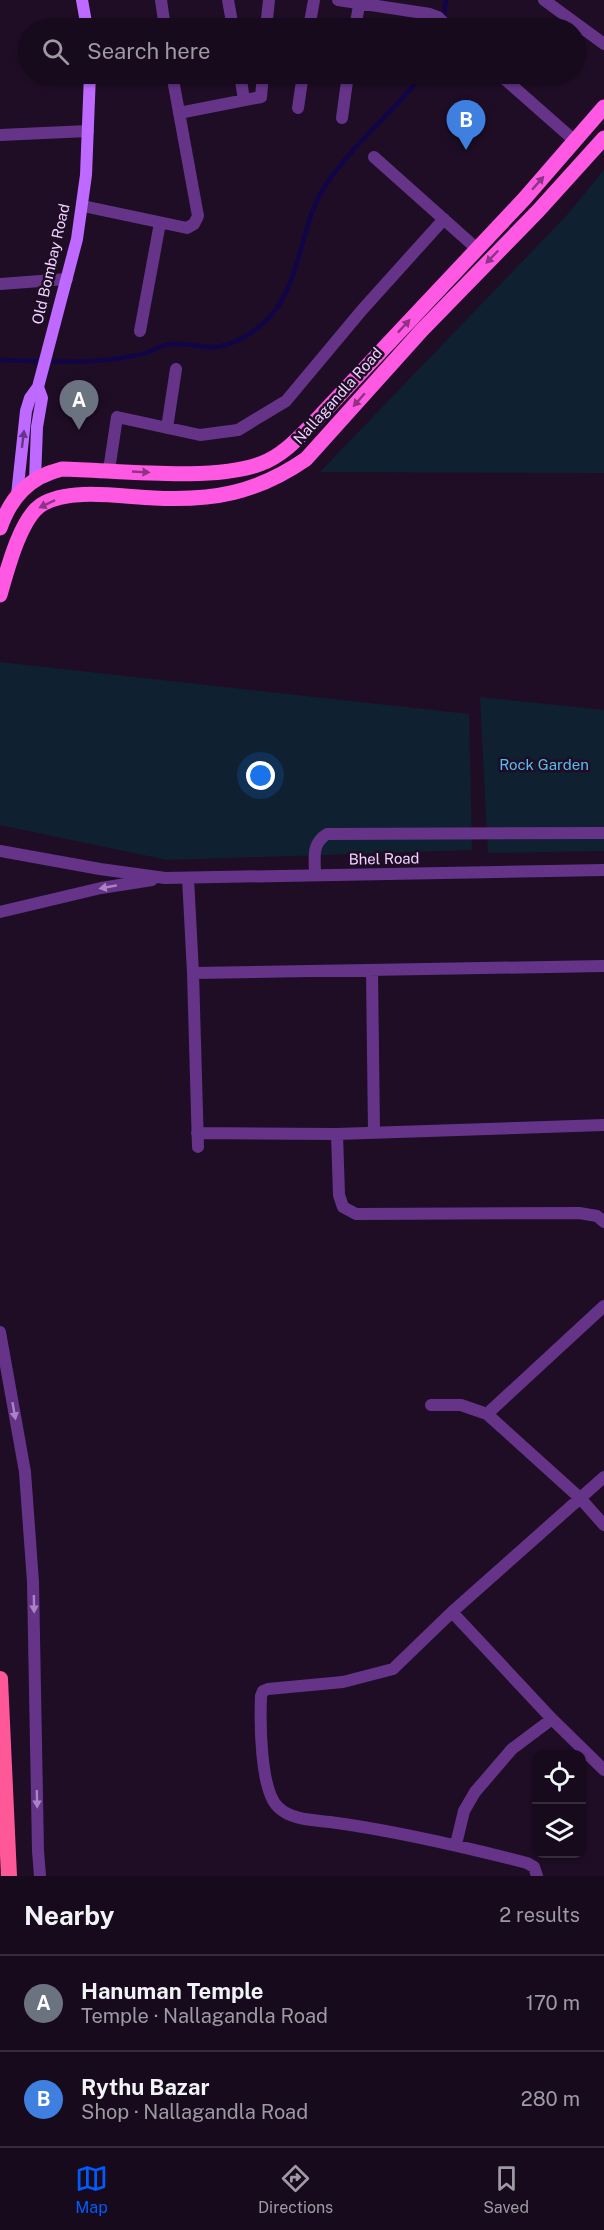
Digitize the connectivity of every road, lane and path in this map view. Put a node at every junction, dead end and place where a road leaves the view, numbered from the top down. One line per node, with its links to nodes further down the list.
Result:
1 (82, 0): 9 (main road)
2 (161, 0): 10 (street)
3 (228, 0): 11 (street)
4 (269, 0): 12 (street)
5 (314, 0): 13 (street)
6 (338, 0): 8 (street)
7 (544, 0): 16 (street)
8 (359, 2): 14 (street); 15 (street)
9 (85, 18)
10 (164, 18)
11 (231, 18)
12 (268, 18)
13 (311, 18)
14 (357, 18)
15 (439, 18)
16 (569, 18)
17 (586, 31): 18 (street)
18 (604, 44)
19 (90, 84): 31 (main road, Old Bombay Road)
20 (174, 84): 29 (street)
21 (242, 84): 26 (street)
22 (262, 84): 26 (street)
23 (302, 84): 28 (street)
24 (347, 84): 30 (street)
25 (510, 84): 34 (street)
26 (244, 100): 29 (street)
27 (604, 106): 34 (main road, Nallagandla Road)
28 (298, 108)
29 (179, 112): 38 (street)
30 (342, 118)
31 (88, 131): 32 (street); 36 (main road, Old Bombay Road)
32 (0, 135)
33 (604, 138): 47 (main road, Nallagandla Road, one-way to 47)
34 (575, 141): 39 (main road, Nallagandla Road, one-way to 34)
35 (374, 157): 37 (street)
36 (83, 206): 38 (street); 40 (main road, Old Bombay Road)
37 (444, 219): 39 (street); 45 (street)
38 (160, 224): 42 (street)
39 (476, 248): 46 (main road, Nallagandla Road, one-way to 39)
40 (67, 279): 41 (street); 44 (main road, Old Bombay Road)
41 (0, 284)
42 (140, 331)
43 (176, 369): 45 (street)
44 (38, 387): 49 (main road); 50 (main road, one-way to 44)
45 (167, 428): 48 (street)
46 (293, 443): 47 (main road); 48 (main road, Nallagandla Road, one-way to 46)
47 (306, 459): 52 (main road, Nallagandla Road, one-way to 52)
48 (109, 470): 49 (main road, Nallagandla Road)
49 (35, 480): 50 (main road)
50 (16, 495): 51 (main road)
51 (1, 526)
52 (0, 595)
53 (604, 833): 56 (street)
54 (0, 851): 57 (street)
55 (604, 870): 56 (street, Bhel Road)
56 (315, 876): 58 (street, Bhel Road)
57 (165, 878): 58 (street, Bhel Road); 59 (street, one-way to 59)
58 (188, 878): 62 (street)
59 (0, 912)
60 (604, 966): 61 (street)
61 (372, 971): 62 (street); 64 (street)
62 (194, 973): 65 (street)
63 (604, 1125): 64 (street)
64 (374, 1132): 66 (street)
65 (197, 1133): 66 (street); 67 (street)
66 (337, 1134): 68 (street)
67 (198, 1146)
68 (604, 1222)
69 (604, 1306): 72 (street)
70 (0, 1332): 82 (street, one-way to 82)
71 (431, 1405): 72 (street)
72 (487, 1414): 74 (street)
73 (604, 1477): 74 (street)
74 (580, 1498): 75 (street); 76 (street)
75 (604, 1525)
76 (452, 1612): 78 (street); 80 (street)
77 (0, 1679): 81 (highway)
78 (552, 1719): 79 (street); 80 (street)
79 (604, 1770)
80 (456, 1844): 83 (street)
81 (9, 1876)
82 (40, 1876)
83 (537, 1876)

